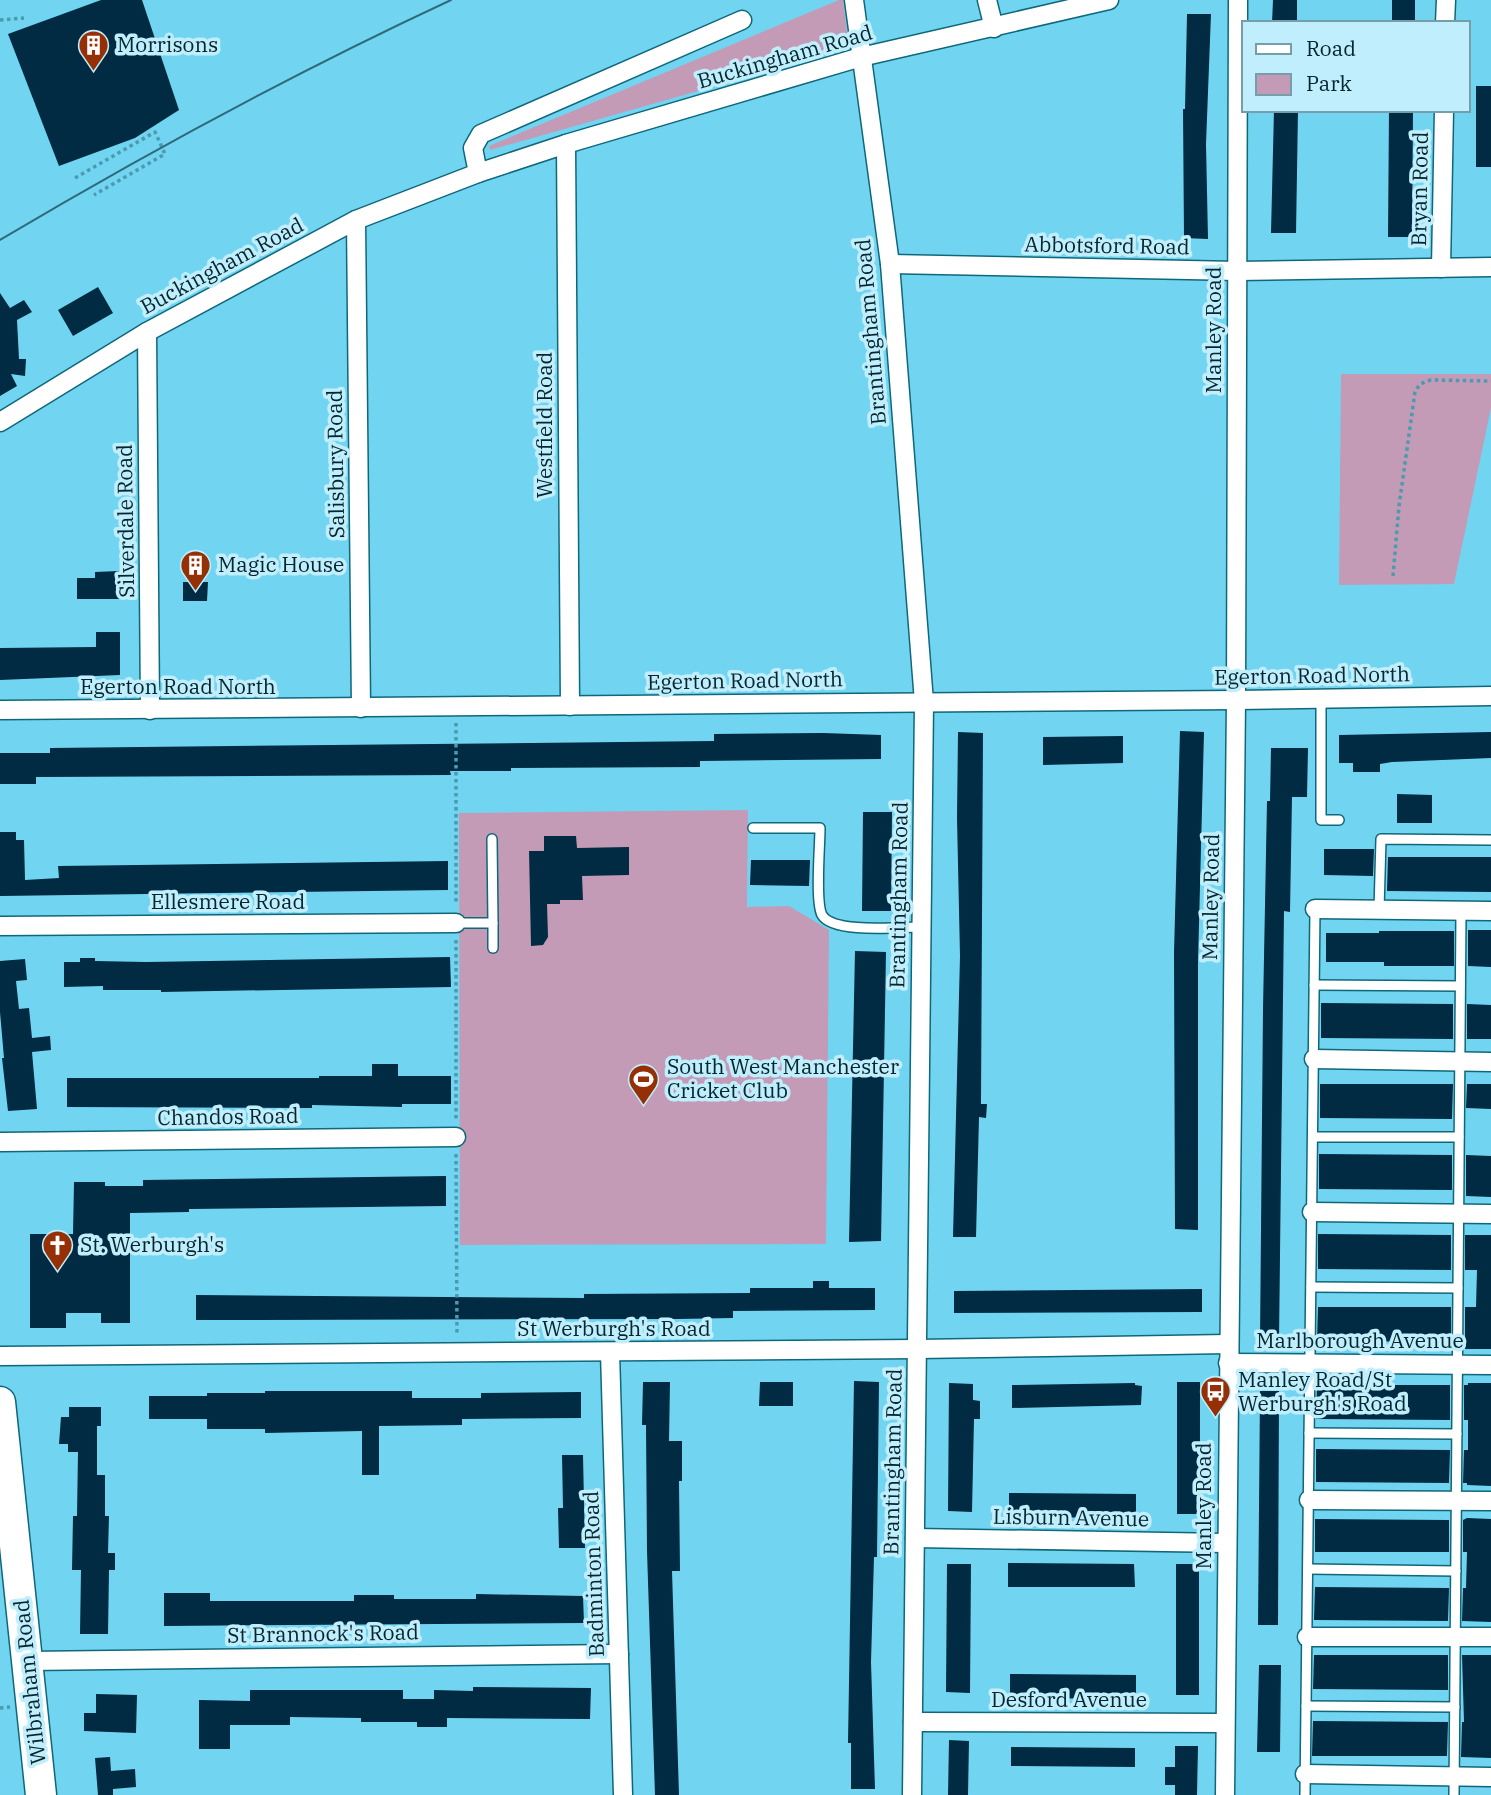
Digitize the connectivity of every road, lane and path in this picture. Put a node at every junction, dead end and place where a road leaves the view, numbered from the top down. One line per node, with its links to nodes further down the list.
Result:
1 (854, 0): 11 (street, Brantingham Road)
2 (987, 0): 10 (street)
3 (1109, 0): 10 (street, Buckingham Road)
4 (1238, 0): 21 (street, Manley Road)
5 (1446, 0): 9 (street)
6 (24, 18): 7 (path)
7 (0, 20)
8 (742, 20): 14 (street, Buckingham Road)
9 (1445, 21)
10 (994, 28): 11 (street, Buckingham Road)
11 (861, 57): 13 (street, Buckingham Road); 18 (street, Brantingham Road)
12 (1444, 112): 20 (street, Bryan Road)
13 (566, 144): 14 (street, Buckingham Road); 30 (street, Westfield Road)
14 (478, 173): 17 (street, Buckingham Road)
15 (75, 178): 16 (path)
16 (94, 194)
17 (356, 220): 22 (street, Buckingham Road); 32 (street, Salisbury Road)
18 (890, 264): 21 (street, Abbotsford Road); 29 (street, Brantingham Road)
19 (1491, 267): 20 (street, Abbotsford Road)
20 (1441, 268): 21 (street, Abbotsford Road)
21 (1237, 271): 28 (street, Manley Road)
22 (146, 332): 24 (street, Buckingham Road); 34 (street, Silverdale Road)
23 (1491, 381): 25 (path)
24 (0, 422)
25 (1393, 576)
26 (1491, 696): 27 (street, Egerton Road North)
27 (1321, 699): 28 (street, Egerton Road North); 35 (lane)
28 (1236, 700): 29 (street, Egerton Road North); 62 (street, Manley Road)
29 (924, 702): 30 (street, Egerton Road North); 46 (street, Brantingham Road)
30 (570, 706): 31 (street, Egerton Road North)
31 (456, 707): 32 (street, Egerton Road North); 43 (path)
32 (361, 708): 34 (street, Egerton Road North)
33 (0, 710): 34 (street, Egerton Road North)
34 (150, 710)
35 (1339, 820)
36 (753, 828): 46 (lane)
37 (492, 839): 44 (lane)
38 (1491, 840): 40 (lane)
39 (1315, 909): 40 (street); 48 (lane)
40 (1379, 910): 41 (street)
41 (1461, 911): 42 (street); 49 (lane)
42 (1491, 911)
43 (456, 923): 44 (lane); 45 (street, Ellesmere Road); 53 (path)
44 (493, 923): 47 (lane)
45 (0, 926)
46 (921, 928): 63 (street, Brantingham Road)
47 (493, 948)
48 (1314, 985): 49 (lane); 50 (lane)
49 (1460, 986): 51 (lane)
50 (1314, 1059): 51 (street); 54 (lane)
51 (1460, 1062): 52 (street); 55 (lane)
52 (1491, 1062)
53 (456, 1137): 56 (street, Chandos Road); 65 (path)
54 (1312, 1137): 55 (lane); 57 (lane)
55 (1459, 1137): 58 (lane)
56 (0, 1142)
57 (1312, 1212): 58 (street); 60 (lane)
58 (1459, 1214): 59 (street); 61 (lane)
59 (1491, 1214)
60 (1311, 1287): 61 (lane); 68 (lane)
61 (1458, 1288): 69 (lane)
62 (1228, 1344): 63 (street, St Werburgh's Road); 67 (street, Manley Road)
63 (917, 1349): 64 (street, St Werburgh's Road); 77 (street, Brantingham Road)
64 (610, 1352): 65 (street, St Werburgh's Road); 84 (street, Badminton Road)
65 (457, 1353): 66 (street, St Werburgh's Road)
66 (0, 1356)
67 (1228, 1363): 68 (street, Marlborough Avenue); 78 (street, Manley Road)
68 (1310, 1364): 69 (street, Marlborough Avenue); 72 (lane)
69 (1457, 1364): 70 (street, Marlborough Avenue); 73 (lane)
70 (1491, 1364)
71 (0, 1402): 85 (highway, Wilbraham Road)
72 (1309, 1433): 73 (lane); 74 (lane)
73 (1457, 1434): 75 (lane)
74 (1308, 1500): 75 (street); 79 (lane)
75 (1456, 1501): 76 (street); 80 (lane)
76 (1491, 1501)
77 (915, 1538): 78 (street, Lisburn Avenue); 88 (street, Brantingham Road)
78 (1226, 1543): 89 (street, Manley Road)
79 (1308, 1569): 80 (lane); 81 (lane)
80 (1456, 1571): 82 (lane)
81 (1307, 1637): 82 (street); 86 (lane)
82 (1455, 1637): 83 (street); 87 (lane)
83 (1491, 1637)
84 (619, 1654): 85 (street, St Brannock's Road); 94 (street, Badminton Road)
85 (28, 1661): 93 (highway, Wilbraham Road)
86 (1306, 1706): 87 (lane); 90 (lane)
87 (1455, 1707): 91 (lane)
88 (912, 1722): 89 (street, Desford Avenue); 95 (street, Brantingham Road)
89 (1225, 1723): 96 (street, Manley Road)
90 (1306, 1774): 91 (street); 97 (lane)
91 (1454, 1776): 92 (street); 98 (lane)
92 (1491, 1777)
93 (41, 1795)
94 (623, 1795)
95 (912, 1795)
96 (1225, 1795)
97 (1305, 1795)
98 (1454, 1795)

